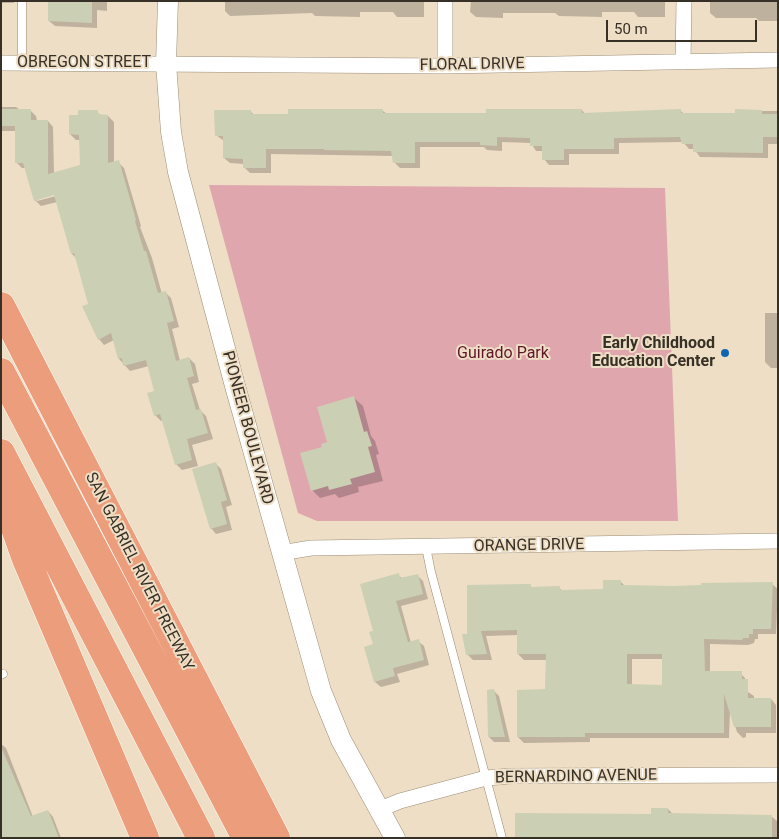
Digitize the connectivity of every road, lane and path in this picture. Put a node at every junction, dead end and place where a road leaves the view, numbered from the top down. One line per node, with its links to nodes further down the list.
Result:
1 (22, 1): 9 (lane)
2 (168, 1): 8 (street, PIONEER BOULEVARD)
3 (445, 1): 10 (street)
4 (684, 1): 6 (street)
5 (778, 60): 6 (street, FLORAL DRIVE)
6 (683, 62): 10 (street, FLORAL DRIVE)
7 (1, 63): 9 (street, OBREGON STREET)
8 (166, 63): 9 (street, OBREGON STREET); 10 (street, FLORAL DRIVE); 18 (street, PIONEER BOULEVARD)
9 (22, 64)
10 (445, 66)
11 (1, 306): 22 (highway, SAN GABRIEL RIVER FREEWAY)
12 (1, 372): 26 (highway)
13 (1, 394): 25 (highway)
14 (1, 453): 24 (highway)
15 (1, 489): 23 (highway)
16 (778, 541): 17 (street, ORANGE DRIVE)
17 (426, 547): 18 (street, ORANGE DRIVE); 20 (lane)
18 (281, 553): 21 (street, PIONEER BOULEVARD)
19 (778, 775): 20 (street, BERNARDINO AVENUE)
20 (486, 778): 21 (street, BERNARDINO AVENUE); 29 (lane)
21 (378, 810): 28 (street, PIONEER BOULEVARD)
22 (270, 827): 27 (highway, SAN GABRIEL RIVER FREEWAY)
23 (145, 838)
24 (201, 838)
25 (232, 838)
26 (246, 838)
27 (282, 838)
28 (395, 838)
29 (502, 838)

